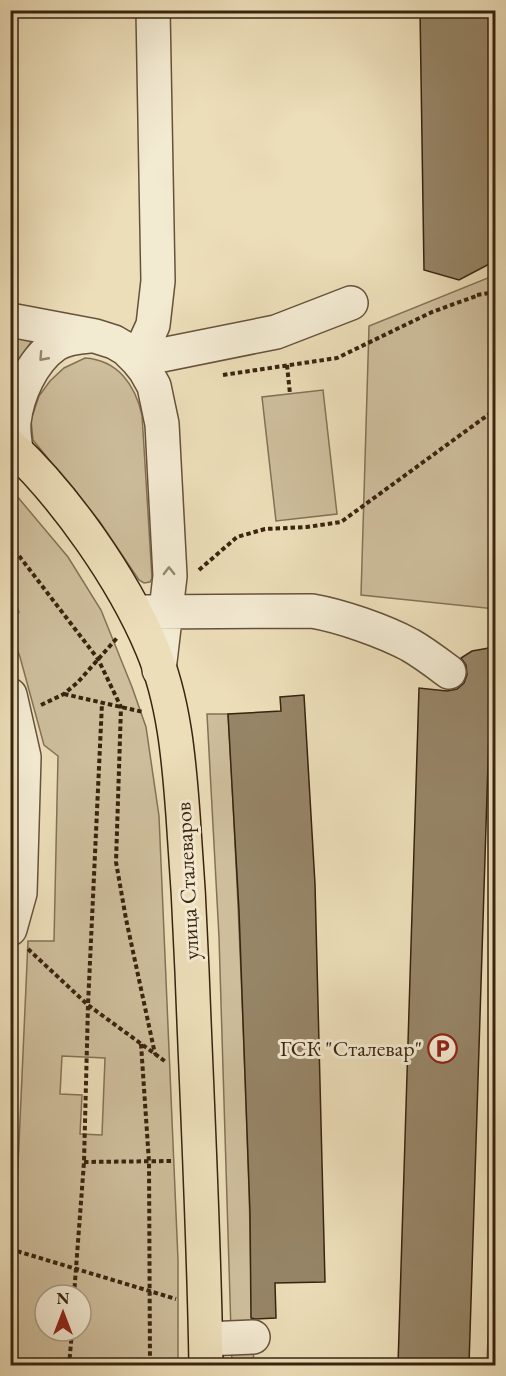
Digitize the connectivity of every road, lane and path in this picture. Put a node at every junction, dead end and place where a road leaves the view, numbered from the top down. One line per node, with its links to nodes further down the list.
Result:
1 (153, 10): 6 (lane)
2 (495, 292): 7 (path)
3 (351, 303): 6 (lane)
4 (10, 320): 5 (lane)
5 (95, 336): 6 (lane); 11 (lane, one-way to 11)
6 (137, 360): 14 (lane, one-way to 6)
7 (287, 366): 8 (path); 9 (path)
8 (212, 376)
9 (290, 394)
10 (495, 409): 13 (path)
11 (13, 448): 15 (main road, улица Сталеваров)
12 (10, 543): 16 (path)
13 (194, 574)
14 (166, 612): 15 (lane); 17 (lane); 18 (lane)
15 (129, 621): 16 (path); 17 (main road, улица Сталеваров)
16 (98, 659): 19 (path); 21 (path)
17 (159, 670): 39 (main road, улица Сталеваров)
18 (449, 672)
19 (64, 694): 20 (path); 22 (path)
20 (102, 703): 21 (path); 25 (path)
21 (121, 707): 23 (path); 27 (path)
22 (12, 710): 24 (lane)
23 (153, 714)
24 (15, 935): 25 (path)
25 (88, 1005): 26 (path); 30 (path)
26 (141, 1044): 27 (path); 31 (path)
27 (155, 1054): 28 (path)
28 (171, 1065)
29 (182, 1161): 31 (path)
30 (84, 1162): 31 (path); 33 (path)
31 (149, 1162): 35 (path)
32 (10, 1249): 33 (path)
33 (76, 1269): 34 (path); 35 (path)
34 (75, 1283)
35 (150, 1291): 36 (path); 41 (path)
36 (186, 1302)
37 (253, 1337): 39 (lane)
38 (71, 1343): 40 (path)
39 (206, 1352)
40 (69, 1365)
41 (150, 1365)

